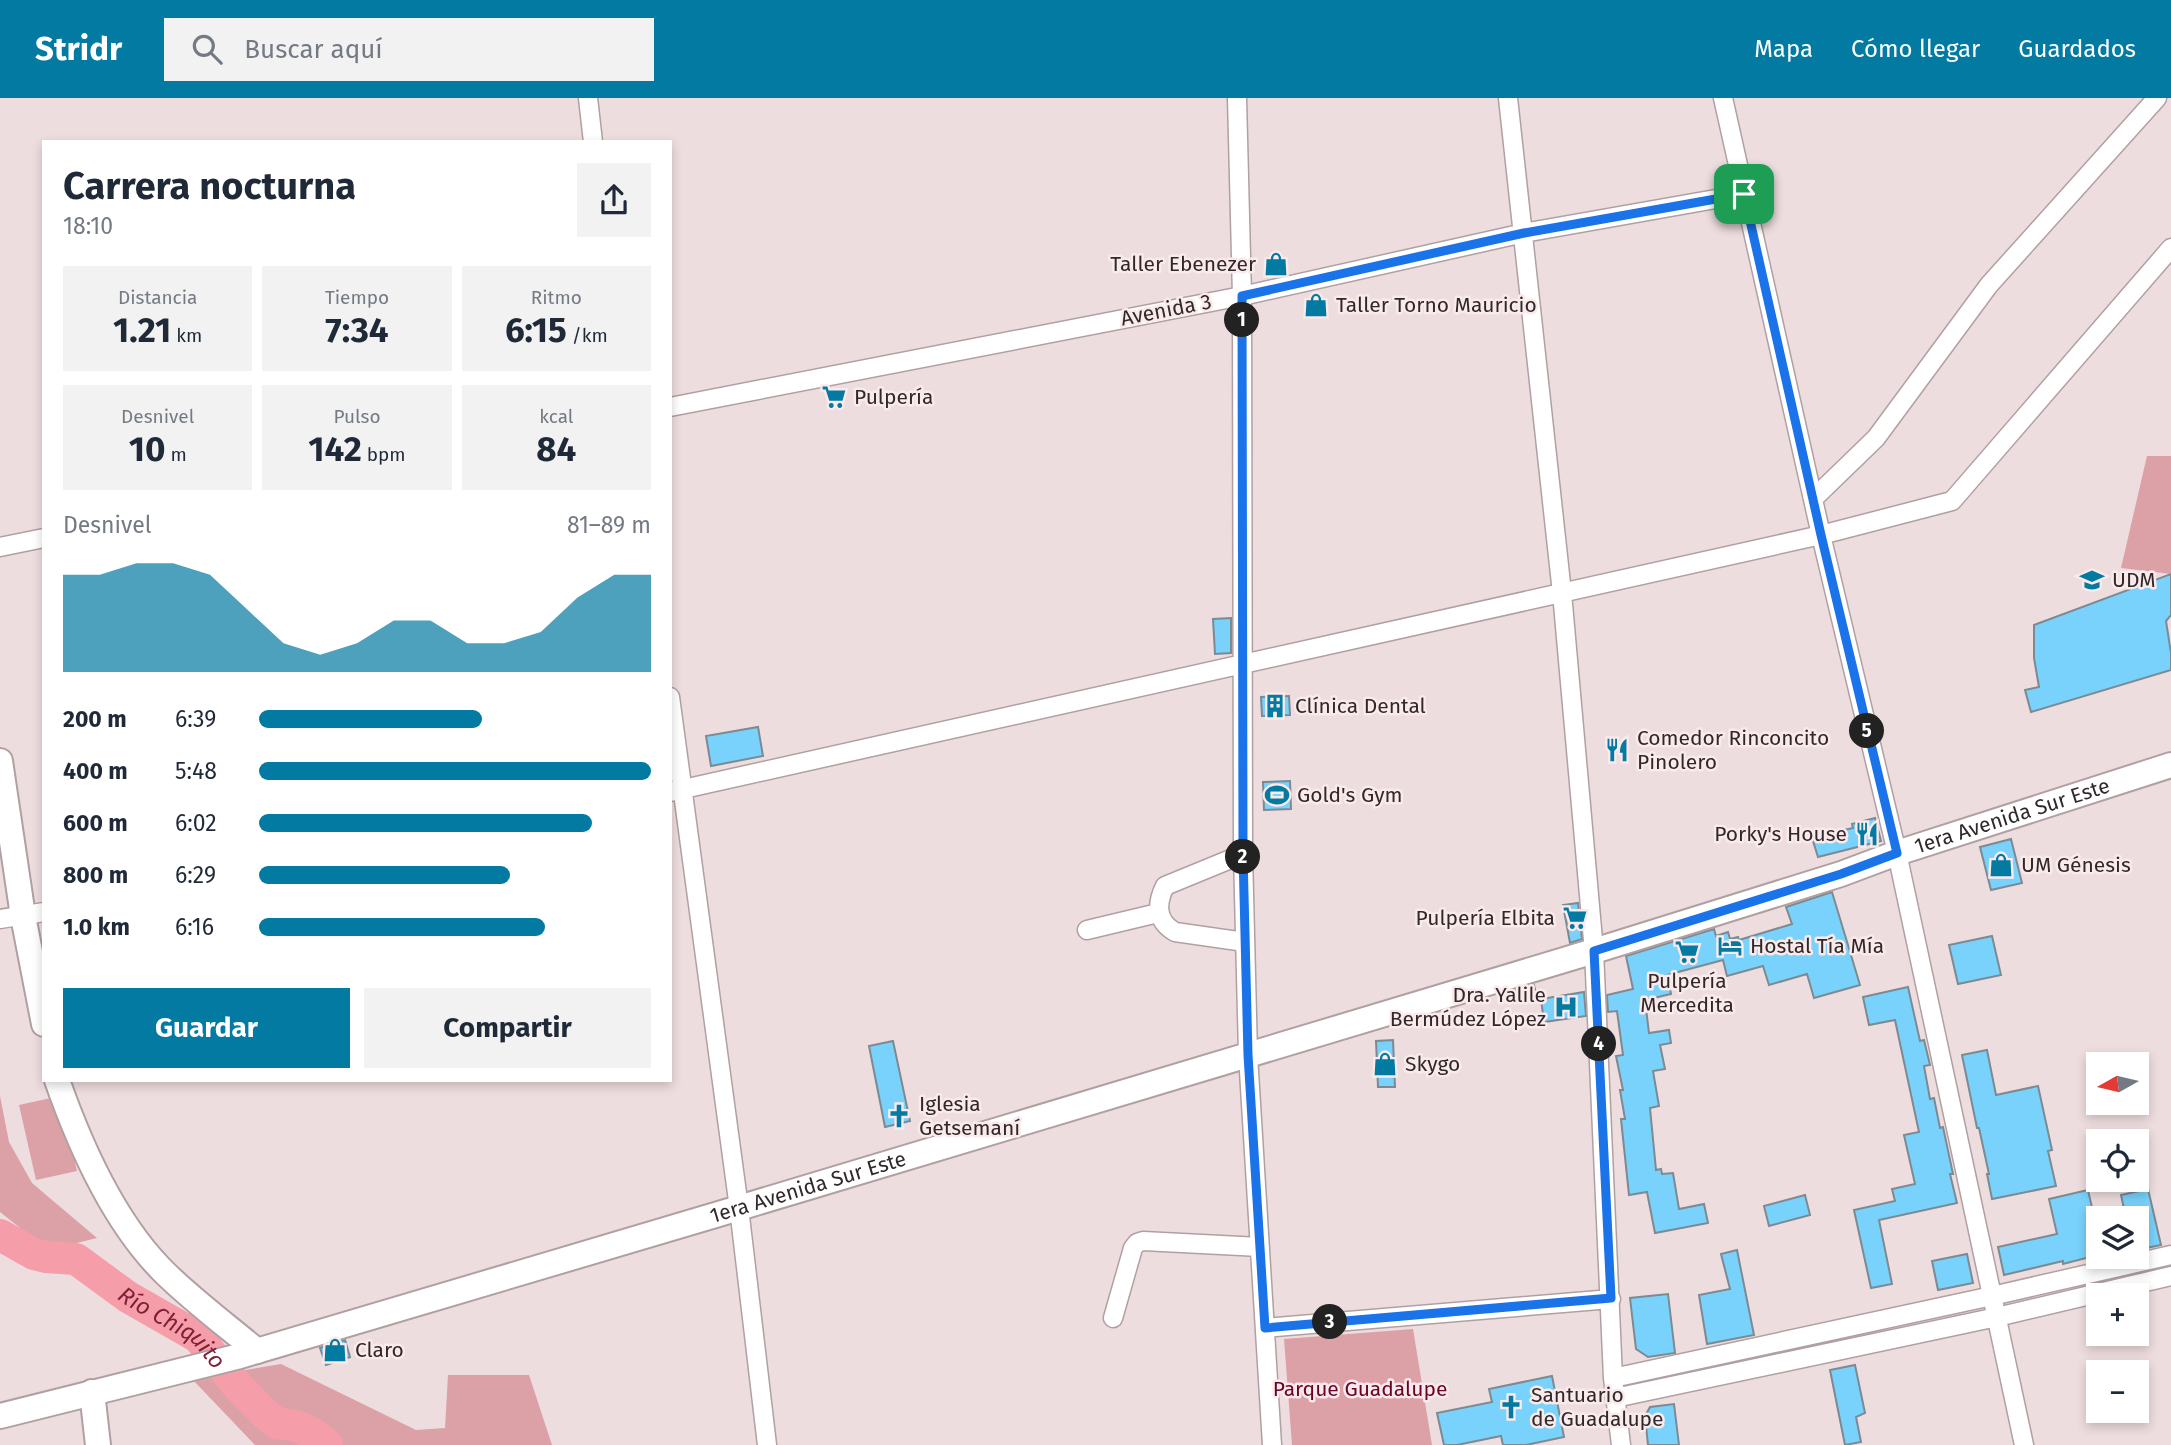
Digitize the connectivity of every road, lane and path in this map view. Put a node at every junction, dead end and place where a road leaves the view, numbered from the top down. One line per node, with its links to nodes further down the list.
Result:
1 (588, 98): 6 (street)
2 (1237, 98): 10 (street)
3 (1508, 98): 8 (street)
4 (1723, 98): 7 (street)
5 (2157, 98): 12 (street)
6 (593, 140)
7 (1744, 194): 8 (street, Avenida 3); 12 (street)
8 (1524, 233): 10 (street, Avenida 3); 16 (street)
9 (2171, 248): 13 (street)
10 (1242, 296): 11 (street, Avenida 3); 17 (street)
11 (672, 407)
12 (1813, 499): 13 (street)
13 (1821, 535): 16 (street); 22 (street)
14 (42, 538): 15 (street)
15 (0, 547)
16 (1562, 593): 17 (street); 28 (street)
17 (1242, 664): 21 (street); 23 (street)
18 (672, 724): 21 (street)
19 (0, 761): 25 (street)
20 (2171, 765): 22 (street, 1era Avenida Sur Este)
21 (677, 790): 32 (street)
22 (1897, 853): 28 (street, 1era Avenida Sur Este); 36 (street)
23 (1243, 854): 24 (street); 27 (street)
24 (1158, 913): 26 (street); 27 (street)
25 (22, 915): 29 (street)
26 (1087, 930)
27 (1245, 942): 30 (street)
28 (1594, 951): 30 (street, 1era Avenida Sur Este); 37 (street)
29 (42, 1014)
30 (1248, 1055): 32 (street, 1era Avenida Sur Este); 33 (street)
31 (58, 1082): 41 (street)
32 (739, 1208): 41 (street, 1era Avenida Sur Este); 47 (street)
33 (1260, 1247): 39 (street); 40 (street)
34 (2171, 1255): 36 (street)
35 (2171, 1276): 38 (street)
36 (1992, 1296): 38 (street); 42 (street)
37 (1611, 1298): 40 (street); 42 (street)
38 (1997, 1317): 44 (street); 50 (street)
39 (1113, 1318)
40 (1265, 1328): 48 (street)
41 (248, 1354): 43 (street, 1era Avenida Sur Este)
42 (1613, 1378): 44 (street)
43 (92, 1392): 45 (street, 1era Avenida Sur Este); 46 (street)
44 (1615, 1398): 49 (street)
45 (0, 1416)
46 (98, 1445)
47 (767, 1445)
48 (1272, 1445)
49 (1621, 1445)
50 (2024, 1445)

